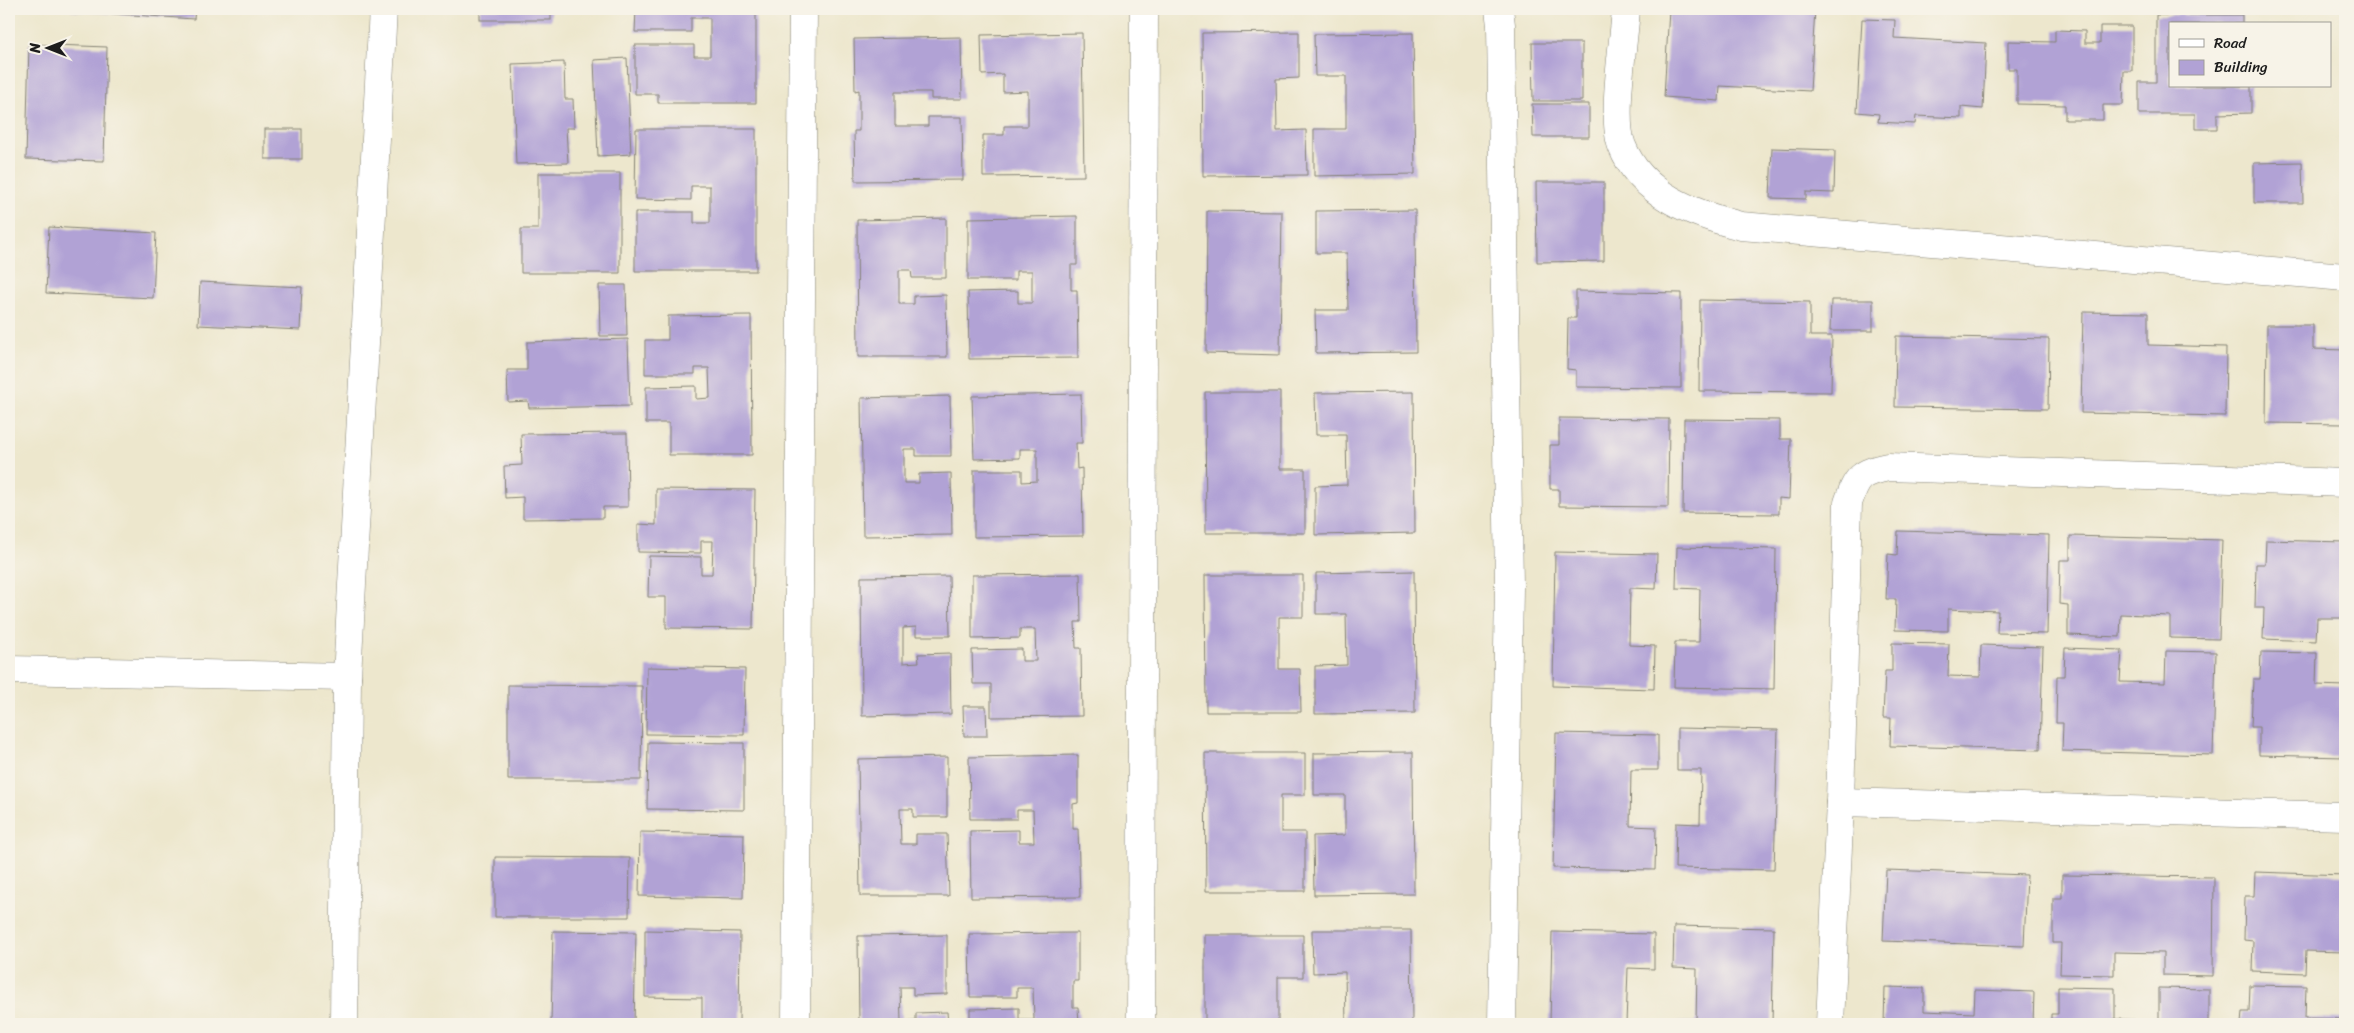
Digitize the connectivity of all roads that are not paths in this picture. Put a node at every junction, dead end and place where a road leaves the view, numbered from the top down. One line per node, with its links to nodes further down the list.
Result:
1 (383, 9): 9 (street)
2 (803, 9): 13 (street)
3 (1144, 9): 14 (street)
4 (1499, 9): 15 (street)
5 (1626, 9): 6 (street)
6 (2345, 277)
7 (2345, 483): 10 (street)
8 (9, 670): 9 (street)
9 (347, 677): 12 (street)
10 (1840, 802): 11 (street); 16 (street)
11 (2345, 816)
12 (344, 1024)
13 (796, 1024)
14 (1141, 1024)
15 (1502, 1024)
16 (1830, 1024)

